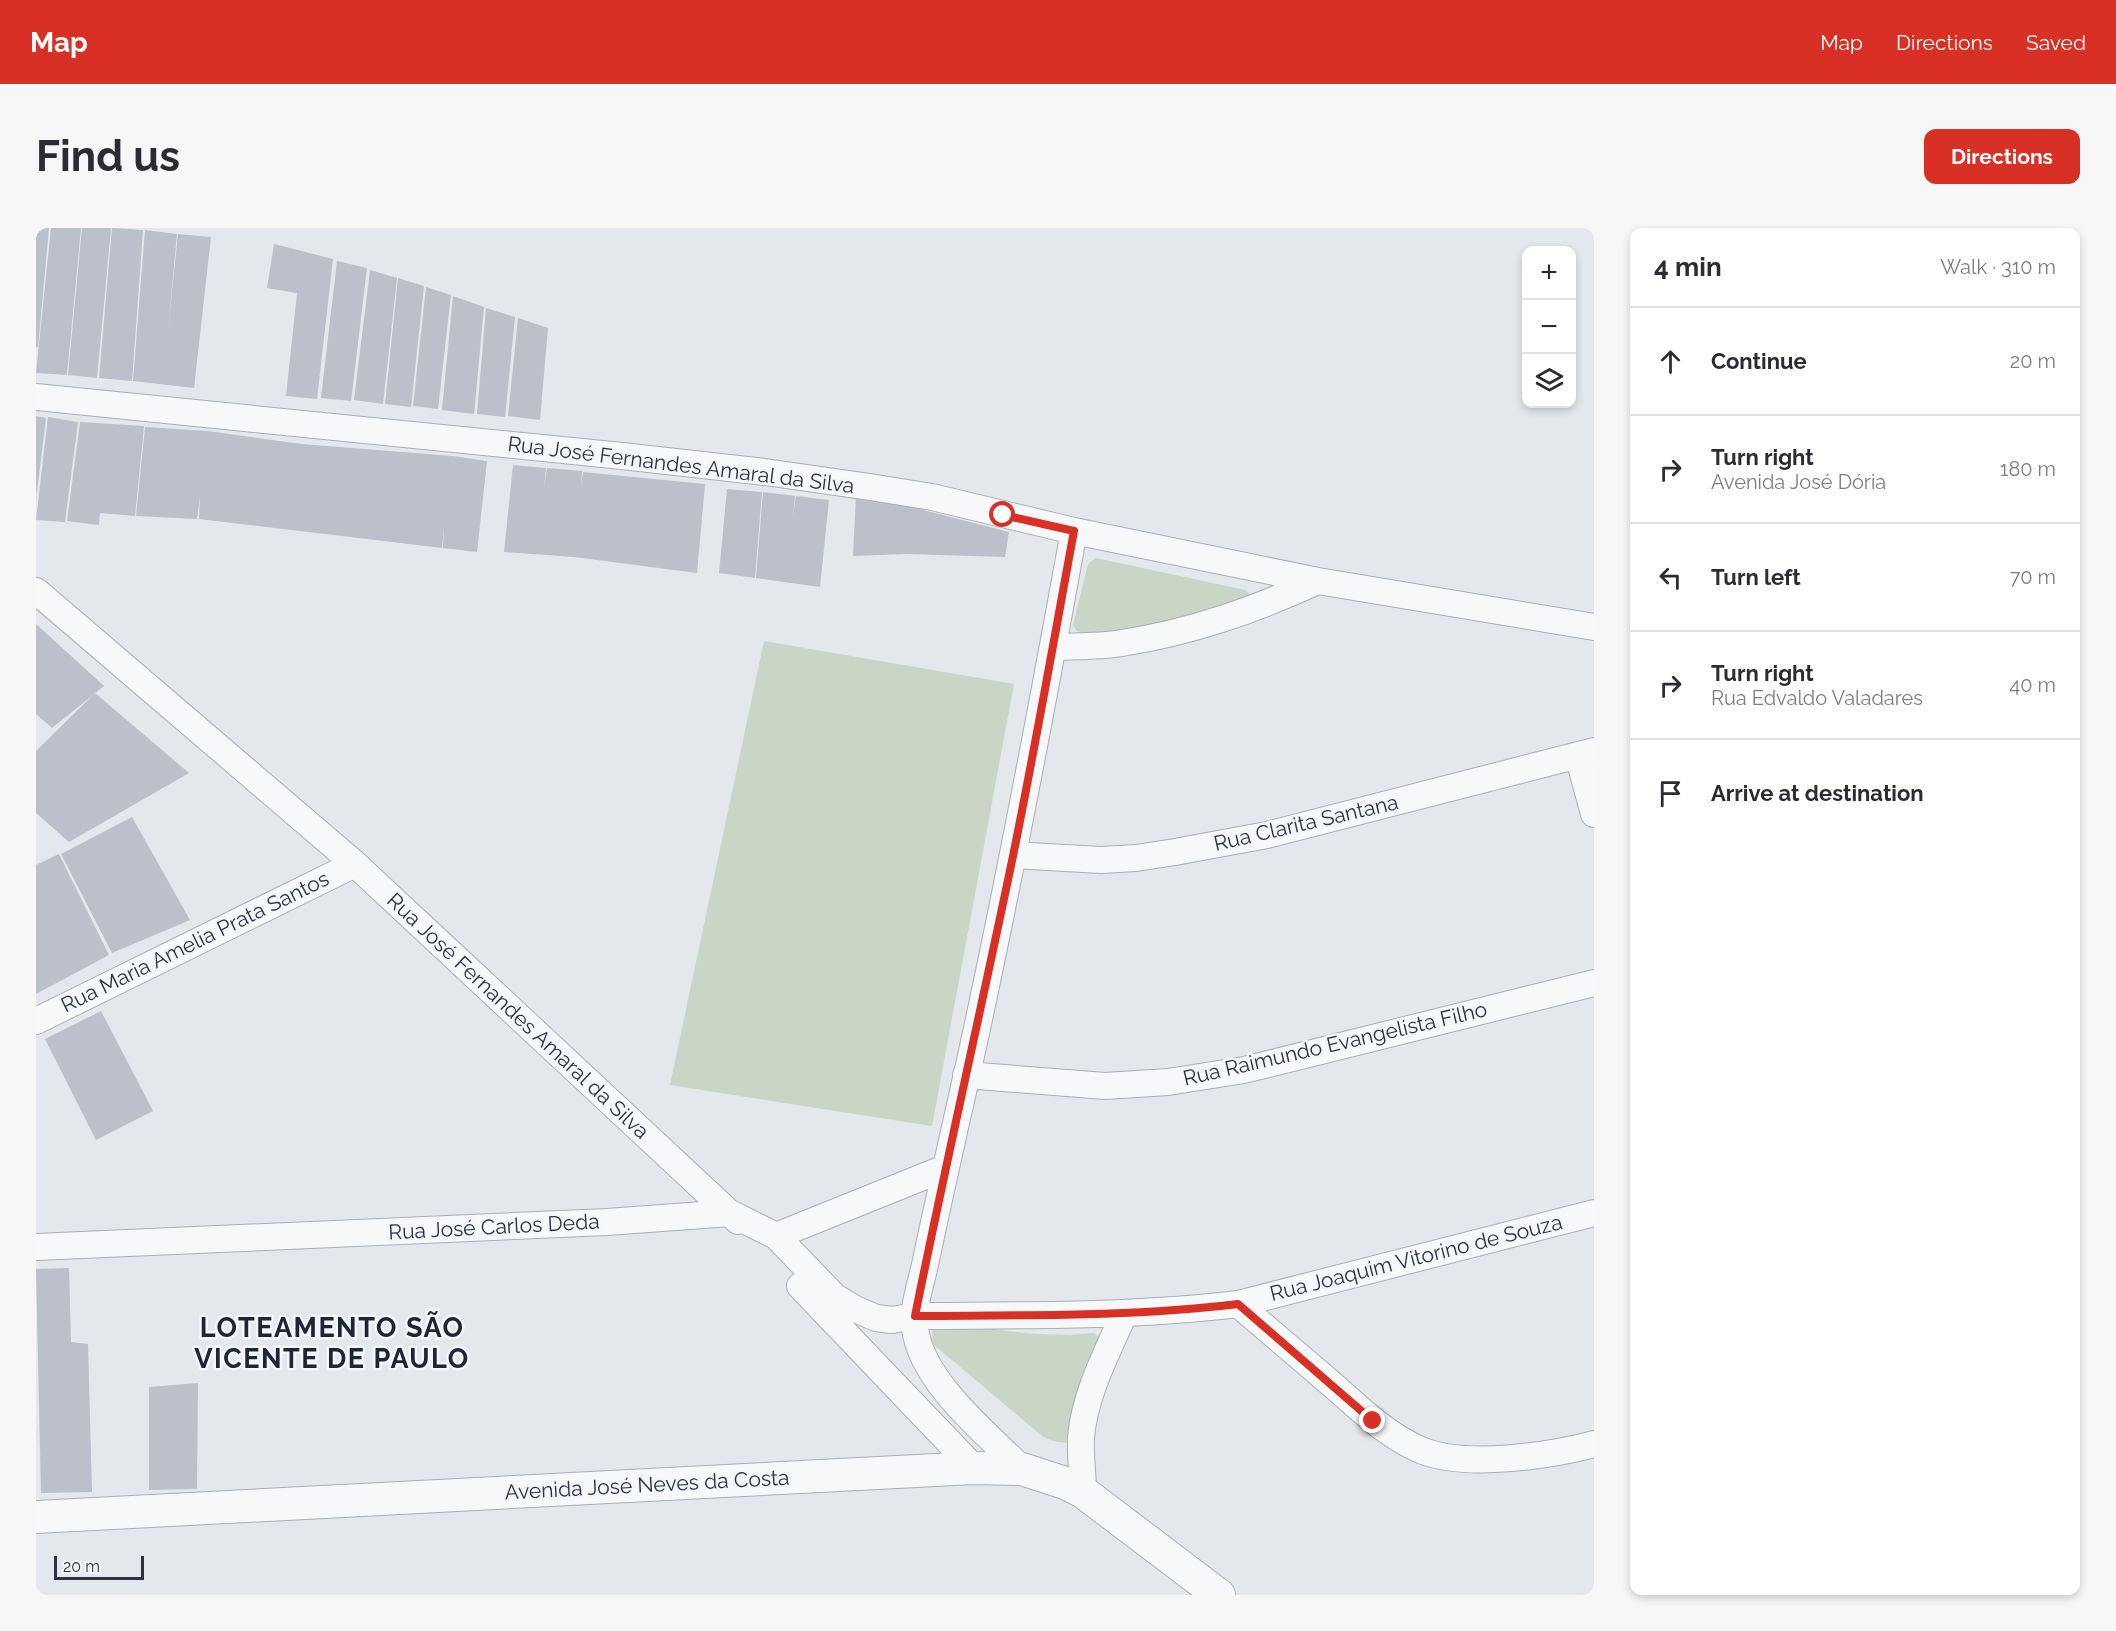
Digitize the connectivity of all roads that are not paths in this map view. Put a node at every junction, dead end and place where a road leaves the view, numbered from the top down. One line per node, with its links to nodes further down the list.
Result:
1 (36, 397): 2 (street, Rua José Fernandes Amaral da Silva)
2 (1074, 531): 3 (street, Rua José Fernandes Amaral da Silva); 6 (street)
3 (1318, 581): 5 (street, Rua José Fernandes Amaral da Silva); 6 (street)
4 (36, 591): 10 (street, Rua José Fernandes Amaral da Silva)
5 (1594, 627)
6 (1053, 647): 9 (street)
7 (1586, 753): 8 (street); 9 (street, Rua Clarita Santana)
8 (1594, 814)
9 (1013, 855): 13 (street)
10 (355, 864): 12 (street, Rua Maria Amelia Prata Santos); 15 (street, Rua José Fernandes Amaral da Silva)
11 (1594, 983): 13 (street, Rua Raimundo Evangelista Filho)
12 (36, 1021)
13 (966, 1075): 14 (street)
14 (945, 1167): 17 (street); 21 (street)
15 (730, 1213): 17 (street); 18 (street, Rua José Carlos Deda); 23 (street, Rua José Fernandes Amaral da Silva)
16 (1594, 1213): 19 (street, Rua Joaquim Vitorino de Souza)
17 (776, 1236): 21 (street)
18 (36, 1248)
19 (1238, 1304): 20 (street, Rua Joaquim Vitorino de Souza); 22 (street)
20 (1124, 1314): 21 (street, Rua Joaquim Vitorino de Souza); 25 (street)
21 (915, 1316): 24 (street)
22 (1594, 1444)
23 (974, 1468): 24 (street, Avenida José Neves da Costa); 26 (street, Avenida José Neves da Costa)
24 (1022, 1469): 25 (street, Avenida José Neves da Costa)
25 (1083, 1492): 27 (street, Avenida José Neves da Costa)
26 (36, 1517)
27 (1219, 1595)

